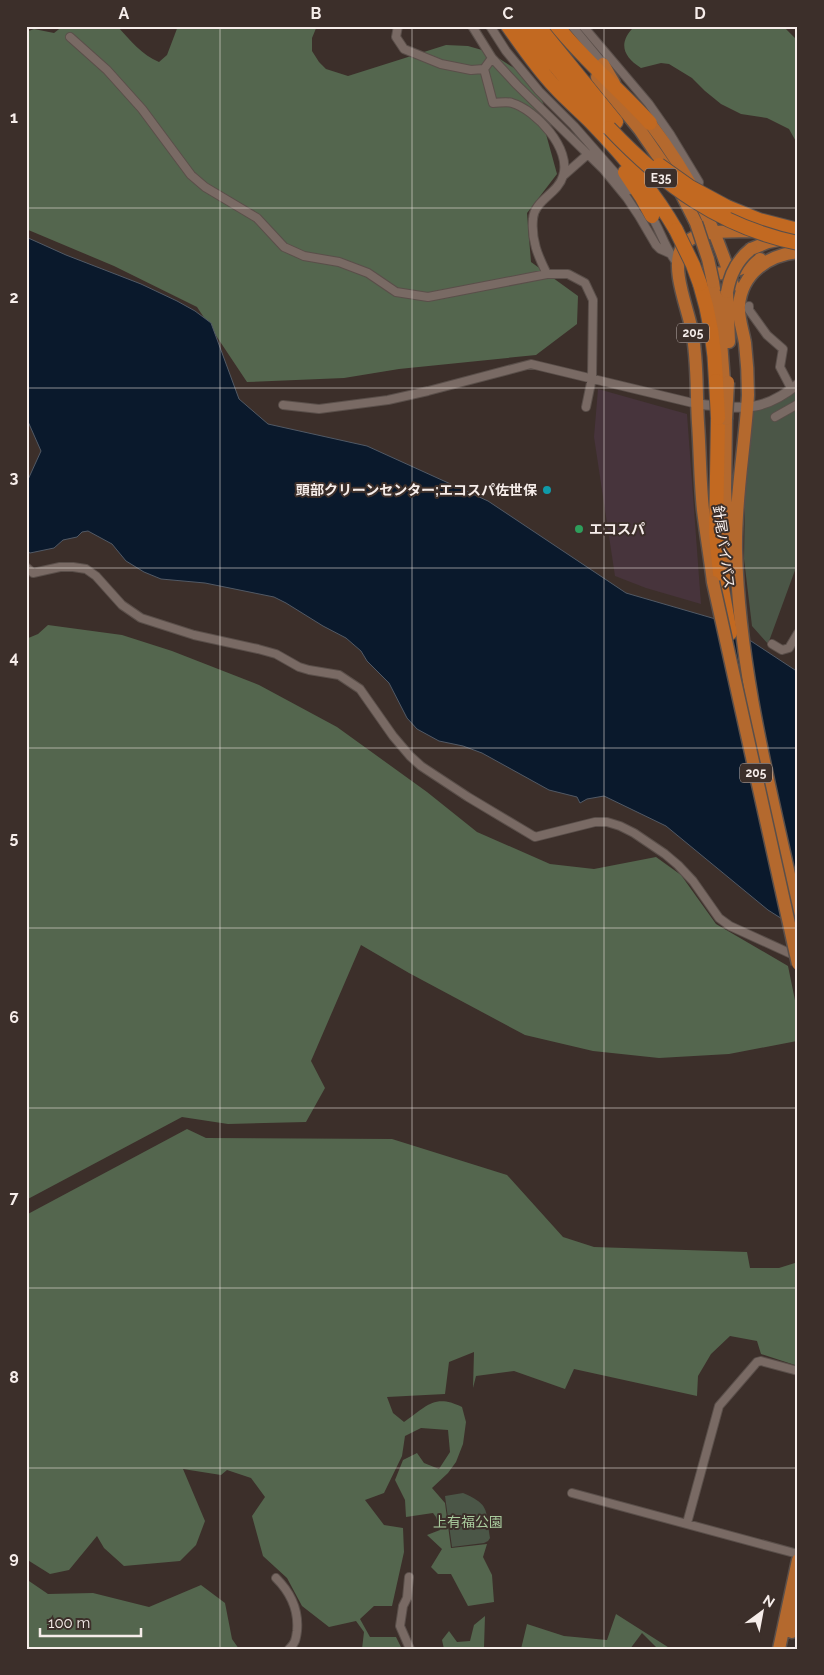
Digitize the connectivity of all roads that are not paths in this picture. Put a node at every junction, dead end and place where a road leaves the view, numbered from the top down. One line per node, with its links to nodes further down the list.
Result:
1 (398, 26): 14 (street)
2 (472, 26): 12 (street)
3 (490, 26): 23 (street)
4 (508, 26): 16 (highway)
5 (524, 26): 17 (highway, E35)
6 (538, 26): 17 (highway, E35)
7 (557, 26): 11 (highway)
8 (572, 26): 13 (street)
9 (583, 26): 21 (street)
10 (70, 37): 33 (street)
11 (574, 47): 15 (highway); 18 (highway)
12 (492, 58): 14 (street); 19 (street)
13 (603, 64): 15 (highway); 18 (street)
14 (484, 69): 20 (street)
15 (616, 87): 18 (highway)
16 (555, 88): 23 (highway); 34 (highway, bridge)
17 (613, 125): 22 (highway, E35, bridge)
18 (645, 126): 21 (highway); 34 (highway, bridge)
19 (588, 154): 20 (street); 30 (street)
20 (563, 176): 33 (street)
21 (700, 199): 25 (highway); 26 (highway)
22 (724, 212): 24 (highway, E35); 28 (highway, E35, bridge)
23 (652, 216): 30 (street)
24 (798, 230): 25 (highway)
25 (744, 232): 26 (highway)
26 (715, 233): 31 (highway); 32 (highway)
27 (798, 237): 37 (highway, 205, bridge)
28 (798, 242)
29 (798, 250): 32 (highway); 35 (highway, 針尾バイパス)
30 (669, 253): 31 (street)
31 (678, 264): 32 (highway); 39 (highway, 針尾バイパス / 205)
32 (729, 273): 35 (highway)
33 (547, 274): 36 (street)
34 (706, 283): 37 (highway)
35 (744, 306): 38 (street); 43 (highway, 針尾バイパス)
36 (592, 378): 39 (street); 41 (street); 42 (street)
37 (723, 381): 46 (highway, bridge)
38 (796, 386): 43 (street)
39 (697, 404): 43 (street); 46 (highway, 針尾バイパス / 205)
40 (798, 404): 44 (street)
41 (283, 406)
42 (586, 407)
43 (747, 408): 46 (highway, 針尾バイパス)
44 (775, 417)
45 (26, 568): 51 (street)
46 (726, 583): 49 (highway, bridge)
47 (798, 633): 48 (street)
48 (772, 644)
49 (753, 736): 50 (highway, 205); 52 (highway, 205, bridge)
50 (798, 915)
51 (798, 957)
52 (798, 964)
53 (798, 1371): 55 (street)
54 (572, 1493): 55 (street)
55 (687, 1523): 56 (street)
56 (798, 1554)
57 (798, 1560): 61 (highway)
58 (409, 1577): 63 (street)
59 (276, 1578): 62 (street)
60 (798, 1606): 61 (highway)
61 (786, 1648)
62 (289, 1649)
63 (410, 1649)

